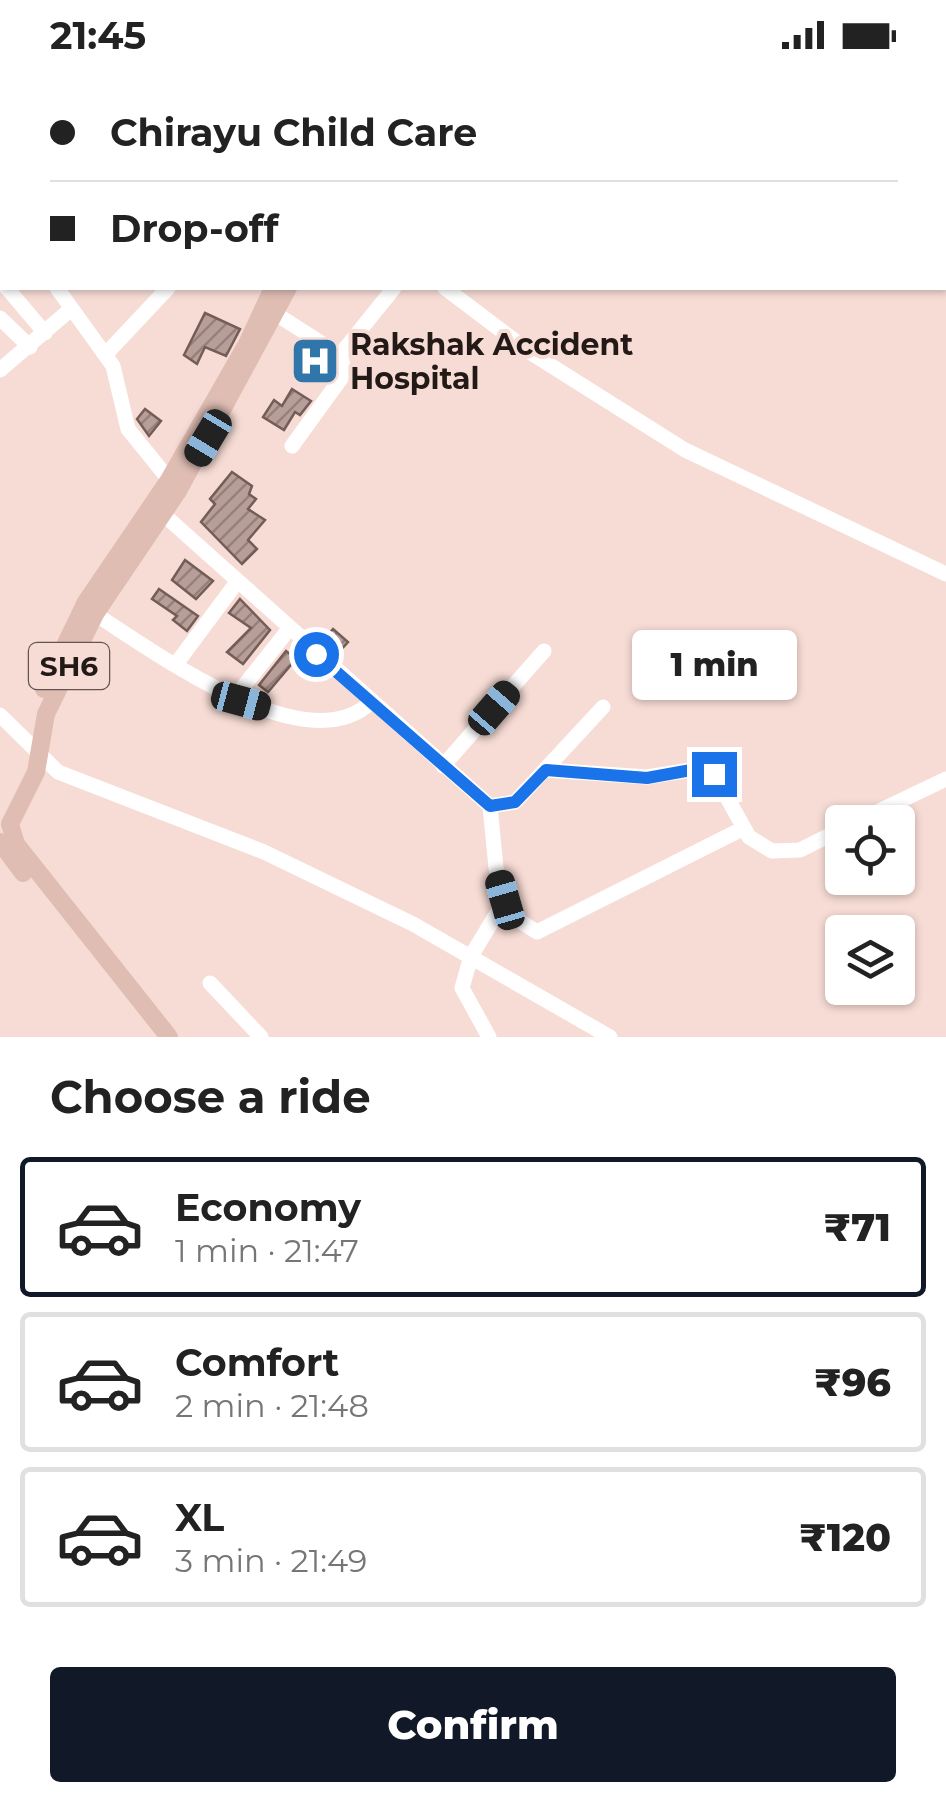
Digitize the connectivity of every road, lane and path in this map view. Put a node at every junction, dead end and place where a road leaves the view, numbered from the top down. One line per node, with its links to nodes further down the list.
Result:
1 (10, 290): 11 (street)
2 (58, 290): 8 (street)
3 (166, 290): 14 (street)
4 (272, 290): 17 (main road, SH6)
5 (287, 290): 9 (main road, SH6)
6 (392, 290): 13 (street)
7 (448, 290): 19 (street)
8 (71, 308): 11 (street); 14 (street)
9 (276, 314): 13 (street); 17 (main road, SH6)
10 (0, 318): 12 (street)
11 (45, 333): 12 (street)
12 (30, 347): 15 (street)
13 (340, 354): 16 (street)
14 (105, 355): 17 (street)
15 (0, 370)
16 (292, 446)
17 (174, 486): 18 (main road, SH6); 29 (main road, SH6)
18 (163, 514): 20 (street); 21 (main road, SH6)
19 (946, 574)
20 (238, 582): 22 (street); 24 (street)
21 (94, 614): 24 (street); 29 (main road, SH6)
22 (289, 629): 25 (street); 26 (street)
23 (544, 650): 30 (street)
24 (176, 664): 25 (street)
25 (234, 698): 26 (street)
26 (370, 703): 30 (street)
27 (602, 707): 31 (street)
28 (0, 716): 29 (street)
29 (34, 748): 35 (main road, SH6); 39 (main road, SH6); 41 (street)
30 (443, 766): 34 (street)
31 (546, 770): 34 (street); 36 (street)
32 (946, 778): 33 (street)
33 (891, 805)
34 (490, 806): 40 (street)
35 (0, 816)
36 (744, 828): 37 (street); 40 (street)
37 (825, 838)
38 (0, 842): 39 (main road, SH6)
39 (29, 872): 43 (main road, SH6); 44 (main road, SH6)
40 (500, 908): 41 (street)
41 (471, 956): 46 (street); 47 (street)
42 (210, 982): 45 (street)
43 (155, 1037)
44 (169, 1037)
45 (261, 1037)
46 (489, 1037)
47 (610, 1037)

